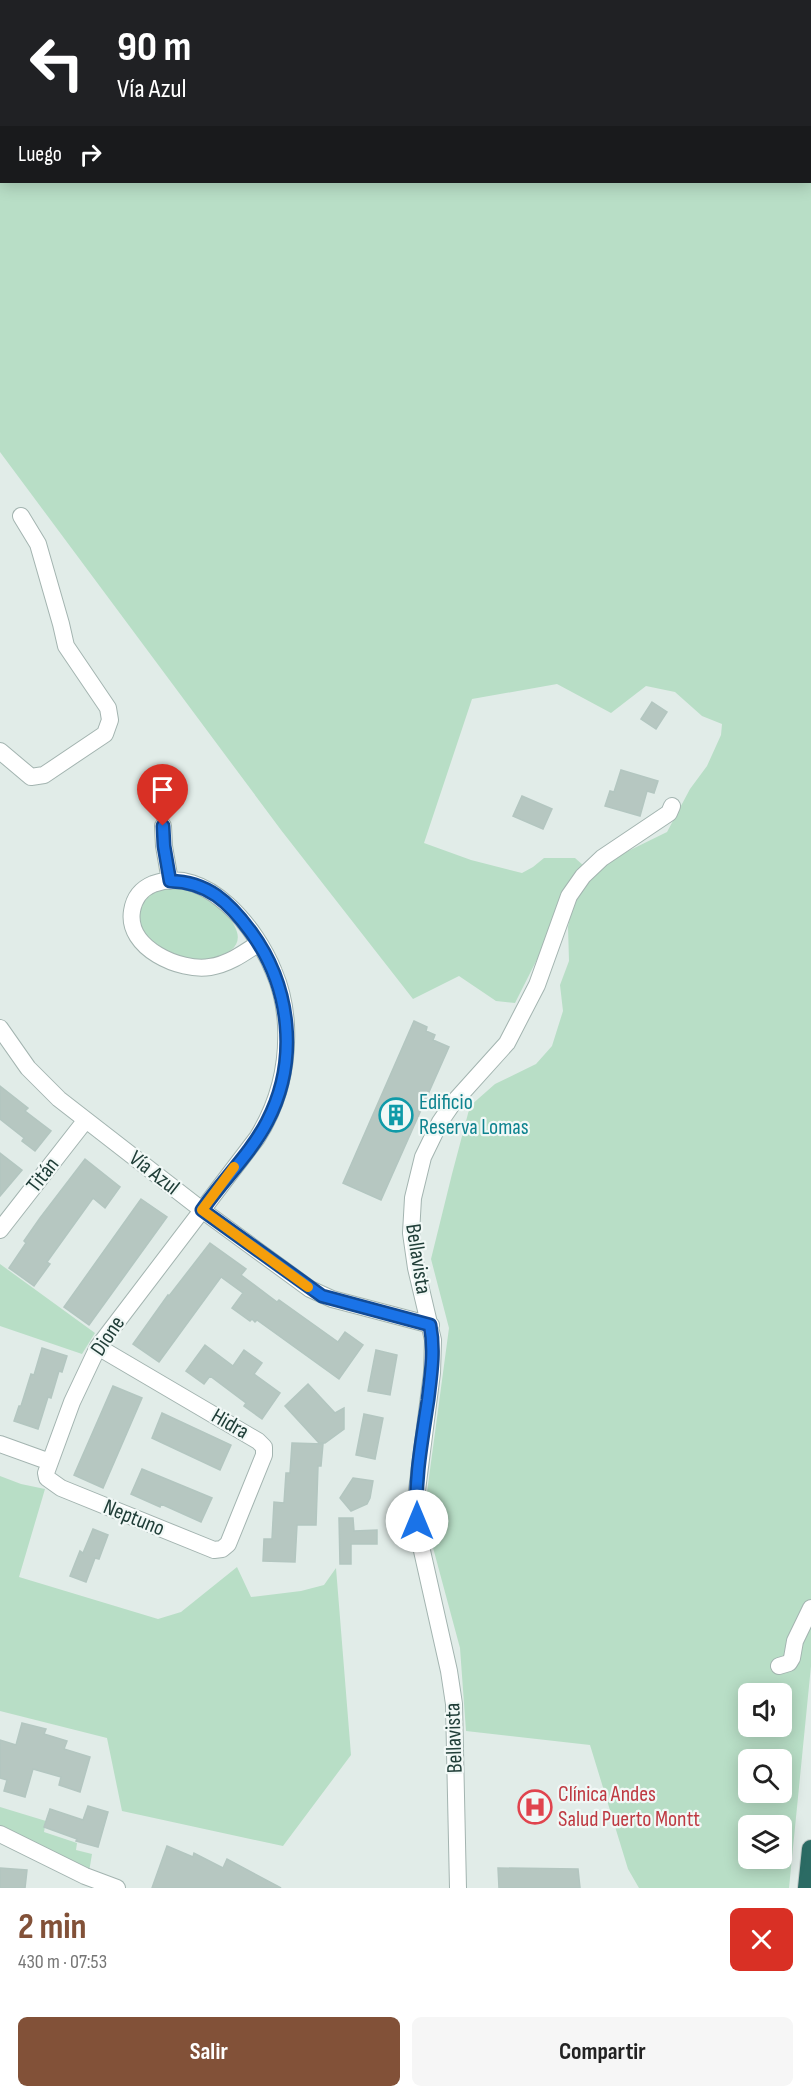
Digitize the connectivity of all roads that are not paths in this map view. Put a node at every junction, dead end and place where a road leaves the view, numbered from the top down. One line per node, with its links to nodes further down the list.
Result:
1 (21, 516): 2 (street)
2 (0, 751)
3 (672, 806): 11 (street, Bellavista)
4 (163, 826): 5 (street)
5 (170, 881): 6 (street); 6 (street)
6 (259, 943): 9 (street, Dione)
7 (0, 1028): 8 (street, Vía Azul)
8 (85, 1120): 9 (street, Vía Azul); 10 (street, Titán)
9 (202, 1210): 11 (street, Vía Azul); 12 (street, Dione)
10 (0, 1230)
11 (430, 1325): 23 (street, Bellavista)
12 (98, 1347): 14 (street, Dione); 15 (street, Hidra)
13 (0, 1444): 14 (street, Neptuno)
14 (48, 1470): 15 (street, Neptuno)
15 (222, 1549)
16 (811, 1608): 17 (street)
17 (805, 1625): 18 (street)
18 (779, 1666)
19 (0, 1834): 21 (street)
20 (811, 1849): 24 (highway)
21 (85, 1882): 22 (street)
22 (117, 1888)
23 (458, 1888)
24 (807, 1888)

